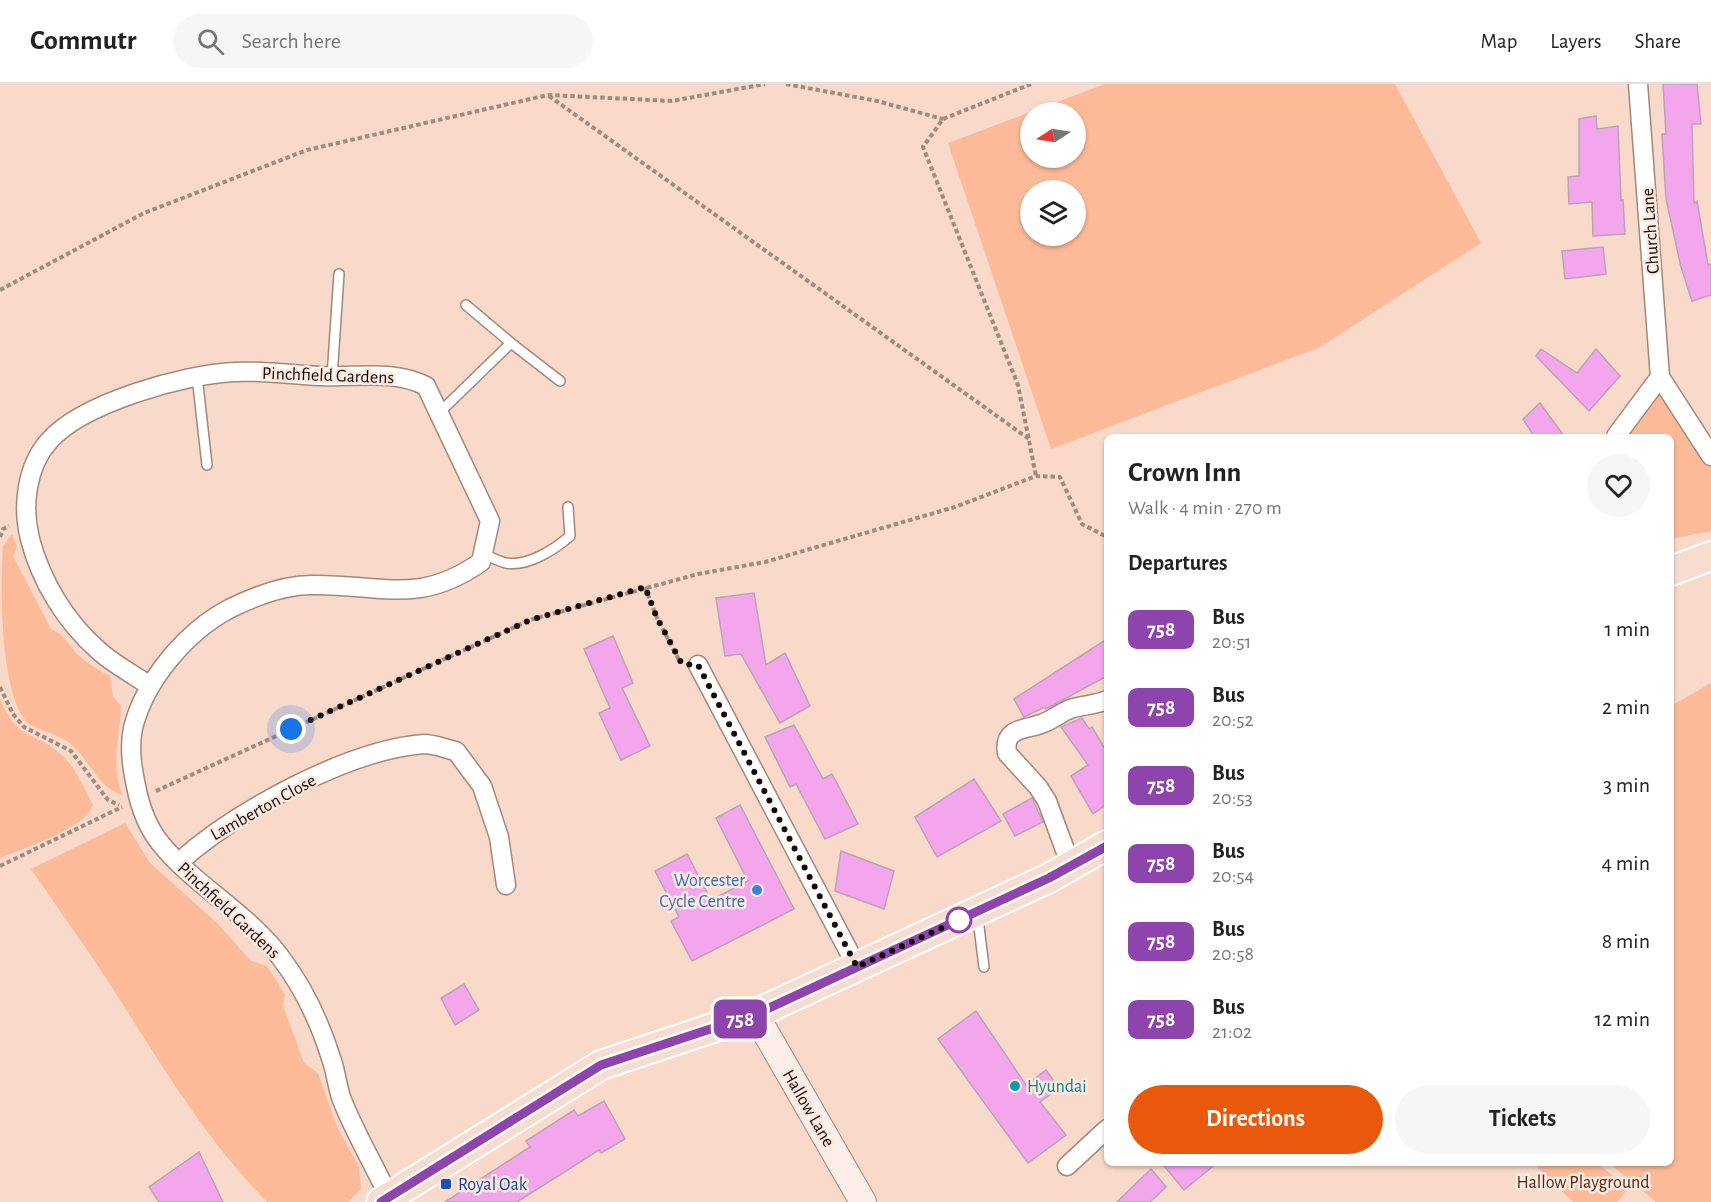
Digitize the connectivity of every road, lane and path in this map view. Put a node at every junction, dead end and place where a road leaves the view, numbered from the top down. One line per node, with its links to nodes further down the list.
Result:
1 (765, 84): 5 (path)
2 (786, 84): 6 (path)
3 (1031, 84): 6 (path)
4 (1638, 84): 13 (street, Church Lane)
5 (548, 95): 8 (path); 17 (path)
6 (943, 119): 17 (path)
7 (339, 273): 12 (lane)
8 (0, 290)
9 (466, 305): 10 (lane)
10 (511, 343): 14 (lane); 15 (lane)
11 (197, 376): 12 (street, Pinchfield Gardens); 19 (lane); 28 (street, Pinchfield Gardens)
12 (332, 377): 15 (street, Pinchfield Gardens)
13 (1660, 377): 16 (street); 18 (street, Church Lane)
14 (560, 381)
15 (439, 413): 23 (street, Pinchfield Gardens)
16 (1617, 434)
17 (1029, 440): 20 (path)
18 (1711, 456)
19 (207, 465)
20 (1036, 476): 22 (path); 26 (path)
21 (568, 507): 23 (lane)
22 (1104, 535)
23 (484, 554): 28 (street, Pinchfield Gardens)
24 (1711, 556): 25 (main road)
25 (1674, 570)
26 (645, 587): 27 (path); 31 (path)
27 (698, 665): 38 (street)
28 (150, 686): 31 (street, Pinchfield Gardens)
29 (0, 687): 31 (path)
30 (1104, 701): 35 (street)
31 (130, 803): 33 (street, Pinchfield Gardens); 34 (path)
32 (1104, 848): 35 (main road)
33 (179, 862): 36 (street, Lamberton Close); 43 (street, Pinchfield Gardens)
34 (0, 866)
35 (1071, 866): 37 (main road)
36 (506, 885)
37 (972, 914): 38 (main road); 39 (lane)
38 (857, 967): 40 (main road)
39 (984, 967)
40 (756, 1014): 43 (main road); 44 (street, Hallow Lane)
41 (1104, 1132): 42 (street)
42 (1067, 1166)
43 (385, 1199)
44 (863, 1202)

